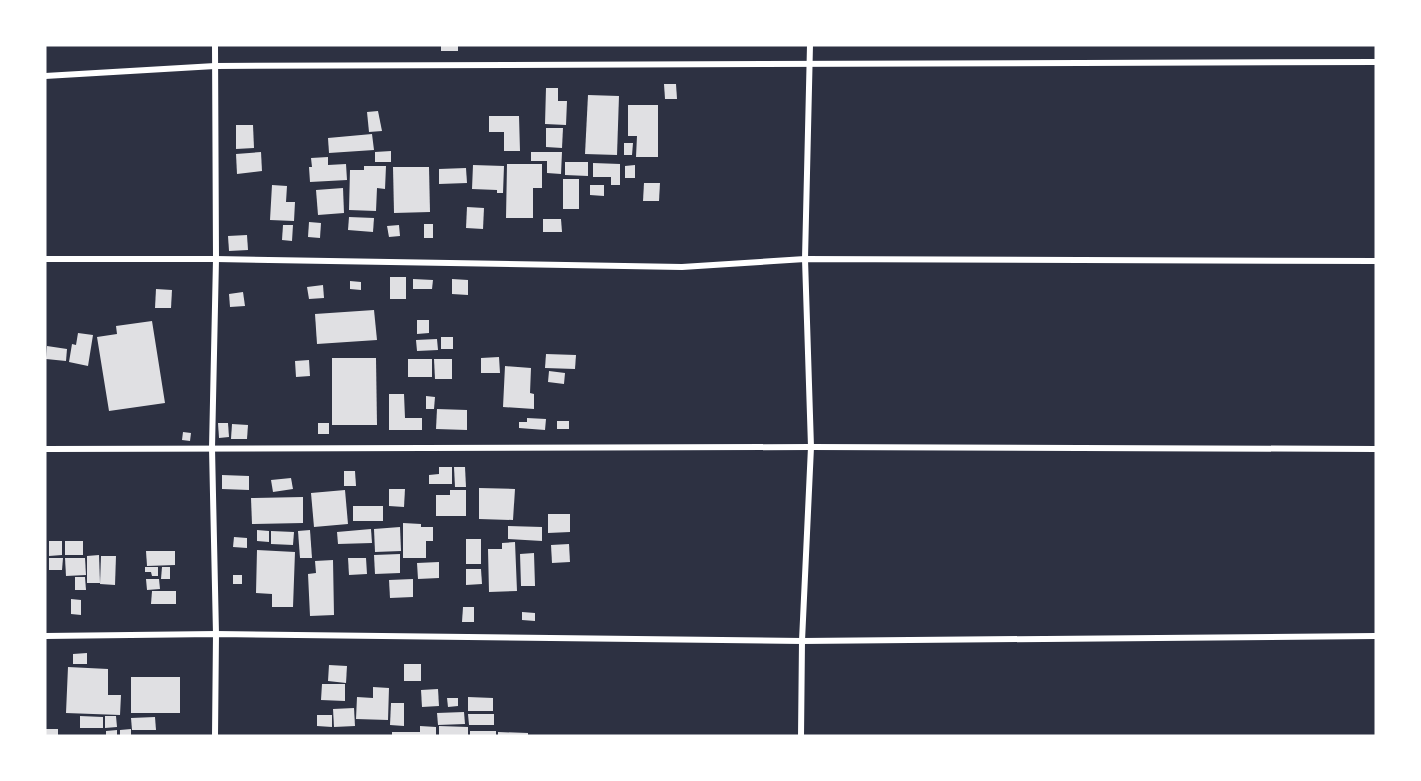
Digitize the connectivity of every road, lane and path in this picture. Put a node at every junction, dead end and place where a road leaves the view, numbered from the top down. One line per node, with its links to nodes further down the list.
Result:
1 (215, 45): 4 (street)
2 (810, 45): 5 (street)
3 (1376, 62): 5 (street)
4 (215, 66): 5 (street); 6 (street); 8 (street)
5 (809, 66): 9 (street)
6 (45, 76)
7 (45, 259): 8 (street)
8 (216, 259): 9 (street); 12 (street)
9 (806, 259): 10 (street); 11 (street)
10 (1376, 261)
11 (811, 447): 12 (street); 14 (street); 18 (street)
12 (212, 448): 13 (street); 15 (street)
13 (45, 449)
14 (1376, 449)
15 (216, 634): 16 (street); 18 (street); 19 (street)
16 (45, 636)
17 (1376, 636): 18 (street)
18 (802, 641): 20 (street)
19 (215, 736)
20 (801, 736)

